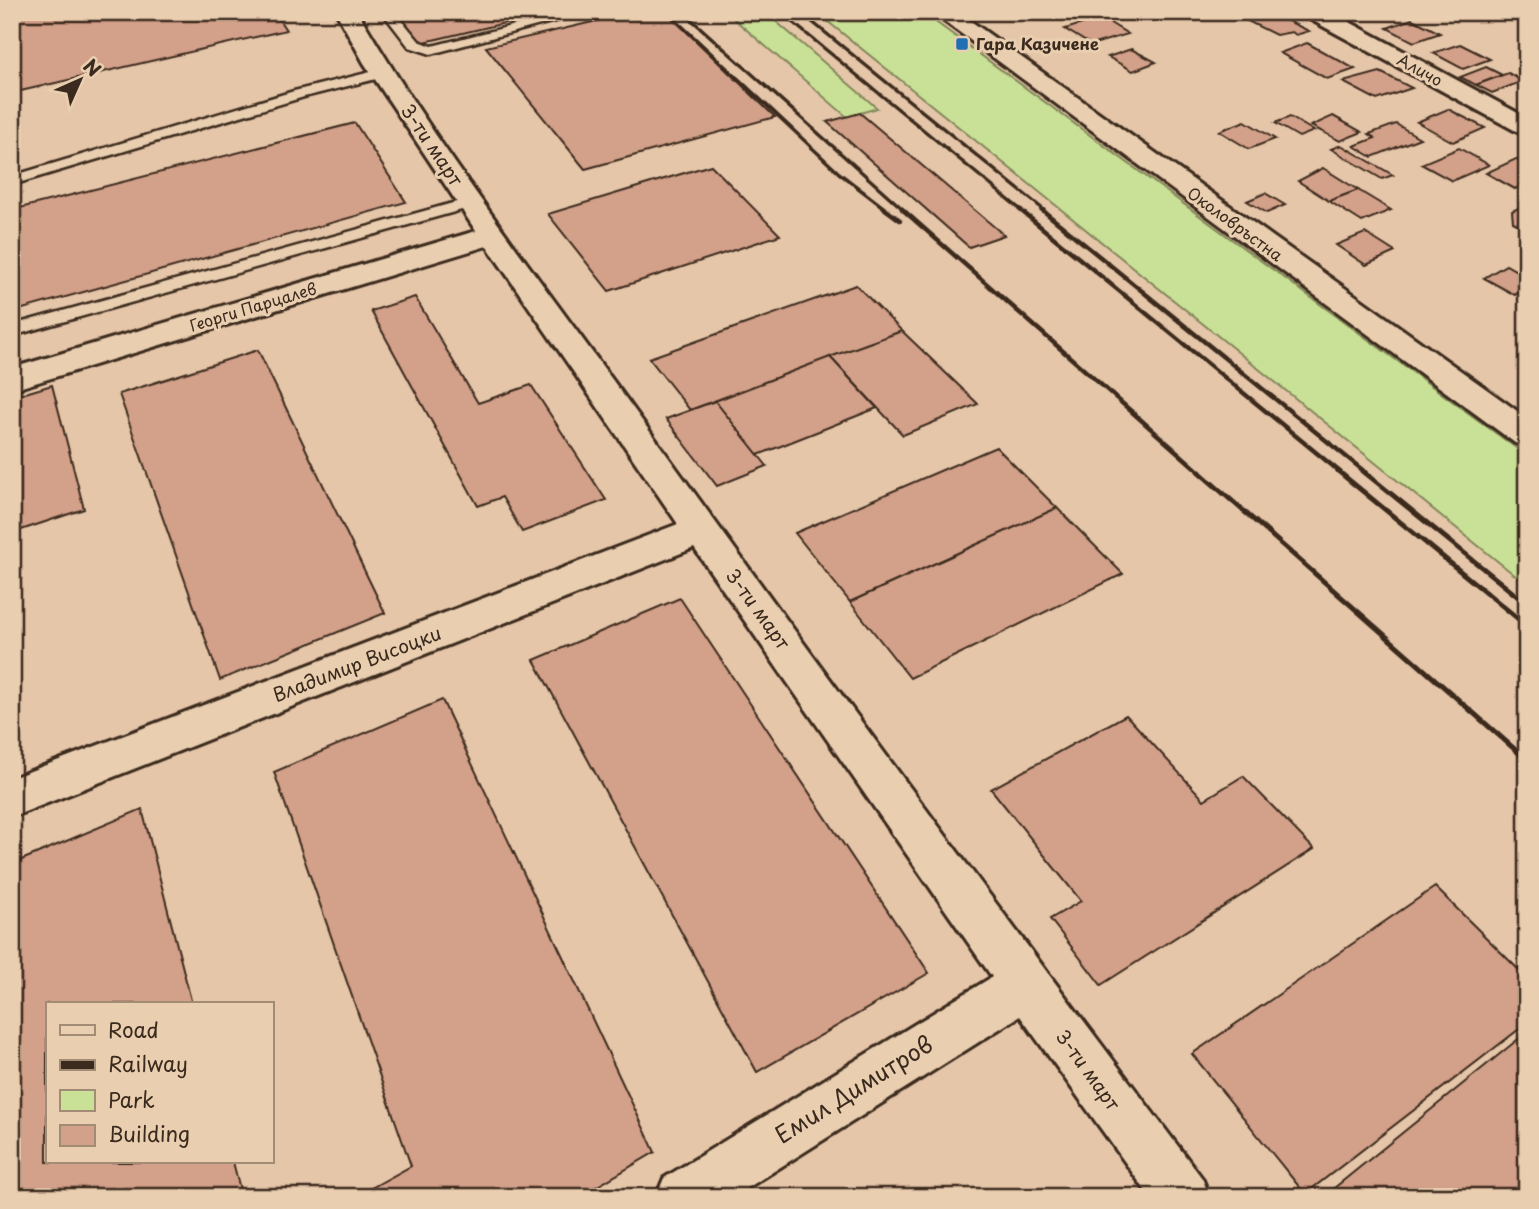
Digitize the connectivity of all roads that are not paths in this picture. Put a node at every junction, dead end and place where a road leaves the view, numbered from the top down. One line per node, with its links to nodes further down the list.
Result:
1 (346, 12): 6 (street, 3-ти март)
2 (388, 12): 3 (lane)
3 (583, 12)
4 (943, 12): 14 (street, Околовръстна)
5 (1314, 12): 7 (street, Аличо)
6 (383, 73): 8 (lane); 9 (street, 3-ти март)
7 (1527, 129)
8 (12, 181)
9 (471, 202): 10 (street, 3-ти март); 11 (lane)
10 (494, 235): 12 (street, Георги Парцалев); 16 (street, 3-ти март)
11 (12, 331)
12 (12, 379)
13 (1527, 395): 14 (street)
14 (1499, 415): 15 (street, Околовръстна)
15 (1527, 435)
16 (701, 530): 17 (street, Владимир Висоцки); 18 (street, 3-ти март)
17 (12, 798)
18 (1026, 984): 19 (street, Емил Димитров); 20 (street, 3-ти март)
19 (683, 1197)
20 (1183, 1197)

